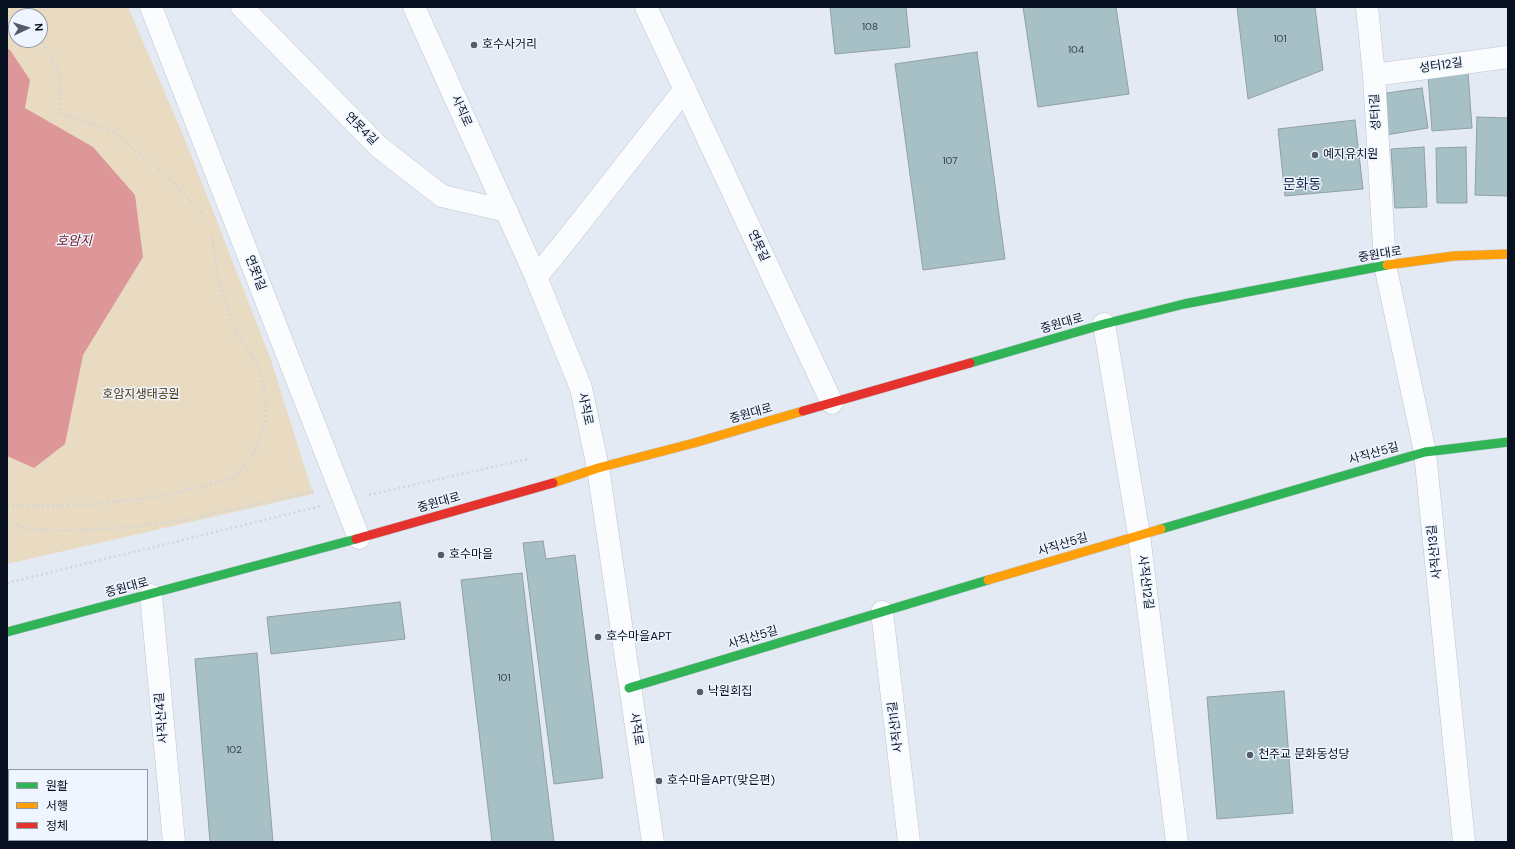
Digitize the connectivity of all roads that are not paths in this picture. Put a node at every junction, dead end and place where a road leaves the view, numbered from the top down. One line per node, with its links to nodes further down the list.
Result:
1 (151, 7): 19 (street, 연못1길)
2 (242, 7): 9 (street, 연못4길)
3 (414, 7): 9 (street, 사직로)
4 (646, 7): 8 (street, 연못길)
5 (1367, 7): 7 (street, 성터1길)
6 (1508, 57): 7 (street, 성터12길)
7 (1374, 75): 11 (street, 성터1길)
8 (684, 89): 12 (street); 14 (street, 연못길)
9 (507, 210): 12 (street, 사직로)
10 (1508, 254): 11 (street, 중원대로)
11 (1385, 265): 13 (street, 중원대로); 16 (street, 사직산13길)
12 (536, 277): 17 (street, 사직로)
13 (1104, 324): 14 (street, 중원대로); 18 (street, 사직산12길)
14 (832, 403): 17 (street, 중원대로)
15 (1508, 442): 16 (street, 사직산5길)
16 (1425, 452): 18 (street, 사직산5길); 28 (street, 사직산13길)
17 (598, 468): 19 (street, 중원대로); 23 (street, 사직로)
18 (1139, 535): 21 (street, 사직산5길); 27 (street, 사직산12길)
19 (359, 538): 20 (street, 중원대로)
20 (150, 594): 22 (street, 중원대로); 24 (street, 사직산4길)
21 (882, 612): 23 (street, 사직산5길); 26 (street, 사직산11길)
22 (7, 632)
23 (629, 688): 25 (street, 사직로)
24 (174, 842)
25 (653, 842)
26 (909, 842)
27 (1177, 842)
28 (1464, 842)

